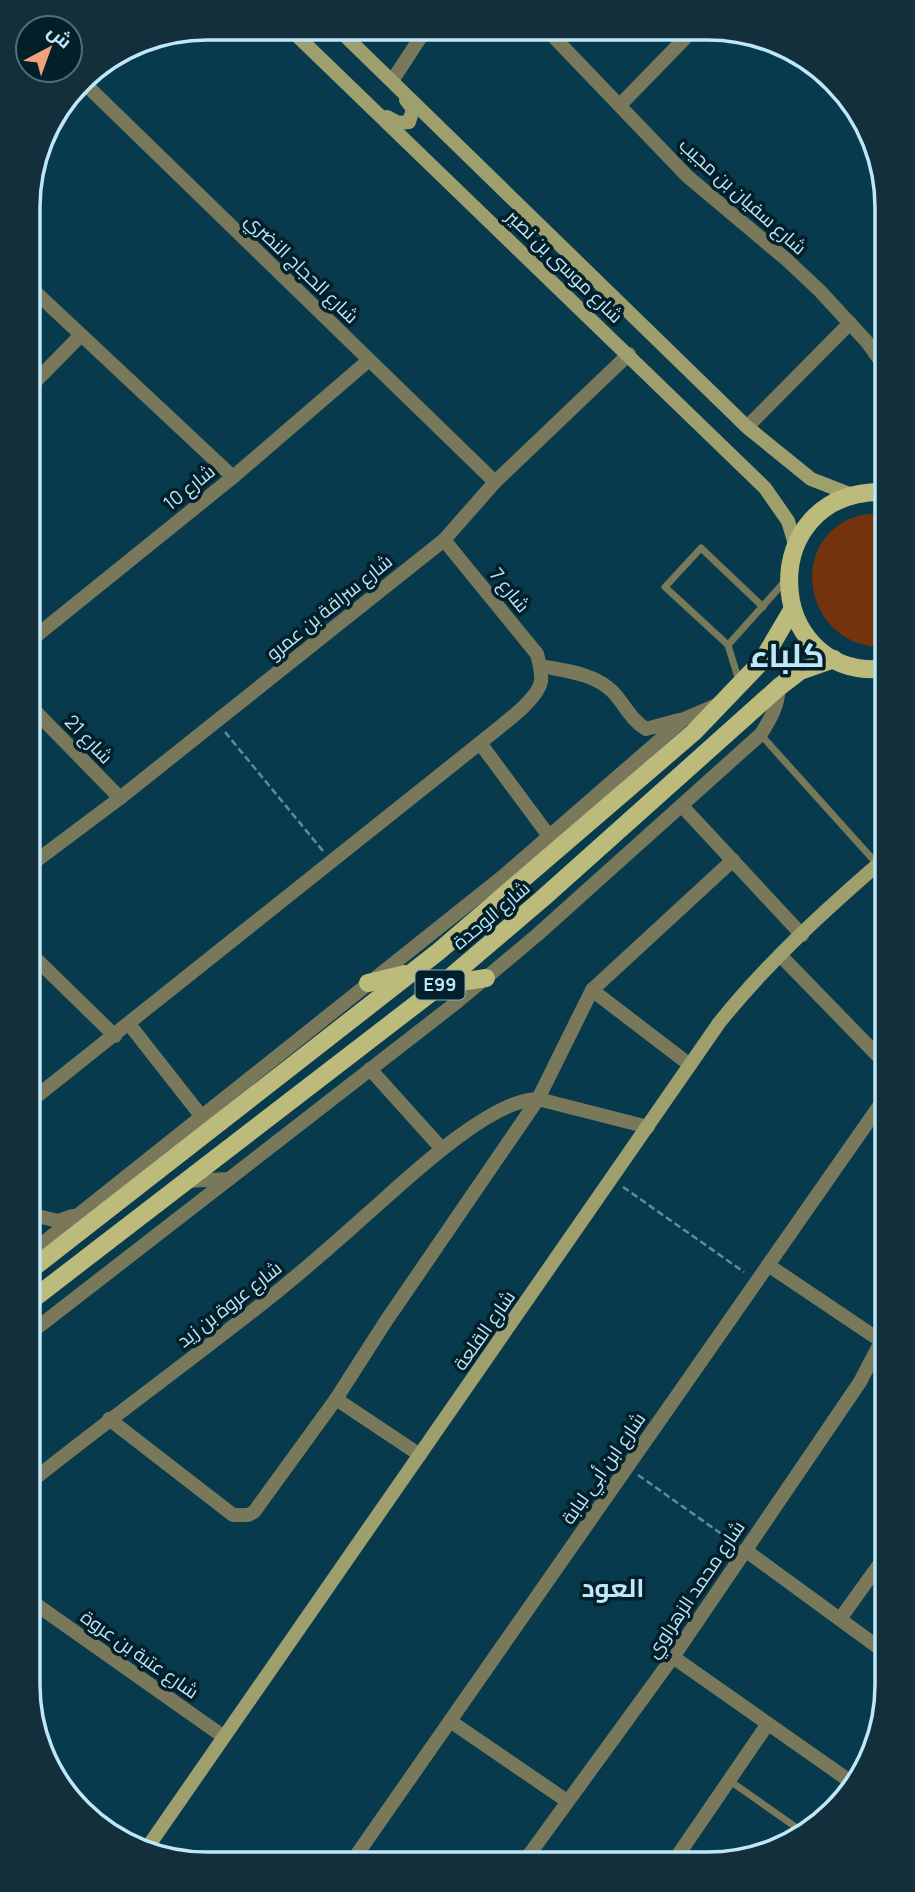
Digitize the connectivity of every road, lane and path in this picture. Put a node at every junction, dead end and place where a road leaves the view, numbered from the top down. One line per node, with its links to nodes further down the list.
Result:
1 (557, 40): 9 (street, شارع سفيان بن مجيب)
2 (683, 40): 9 (street)
3 (302, 41): 7 (street, شارع موسى بن نصير)
4 (350, 41): 6 (street, شارع موسى بن نصير)
5 (418, 41): 6 (street)
6 (392, 81): 7 (street); 17 (street, شارع موسى بن نصير)
7 (348, 85): 13 (street, شارع موسى بن نصير)
8 (90, 88): 15 (street, شارع الحجاج النضري)
9 (620, 105): 11 (street, شارع سفيان بن مجيب)
10 (41, 298): 12 (street)
11 (850, 323): 14 (street, شارع سفيان بن مجيب); 17 (street)
12 (80, 336): 16 (street); 18 (street)
13 (629, 354): 19 (street, شارع سراقة بن عمرو); 23 (street, شارع موسى بن نصير)
14 (875, 355)
15 (369, 360): 18 (street, شارع 10); 19 (street, شارع الحجاج النضري)
16 (41, 376)
17 (747, 428): 21 (street, شارع موسى بن نصير)
18 (233, 477): 27 (street, شارع 10)
19 (495, 482): 22 (street, شارع سراقة بن عمرو)
20 (875, 493): 21 (main road)
21 (852, 495): 23 (main road)
22 (444, 540): 30 (street, شارع 7); 37 (street, شارع سراقة بن عمرو)
23 (795, 544): 24 (main road)
24 (787, 578): 25 (lane); 26 (main road)
25 (764, 607): 28 (lane); 28 (lane)
26 (792, 610): 29 (main road); 32 (main road, شارع الوحدة / E99)
27 (41, 632)
28 (728, 645): 32 (lane)
29 (834, 659): 31 (main road); 33 (main road, شارع الوحدة / E99)
30 (541, 666): 36 (street); 39 (street)
31 (875, 669)
32 (740, 686): 34 (main road, شارع الوحدة / E99)
33 (779, 687): 38 (street); 54 (main road, شارع الوحدة / E99)
34 (725, 702): 36 (street); 51 (main road, شارع الوحدة / E99)
35 (41, 717): 40 (street, شارع 21)
36 (684, 719): 42 (street)
37 (216, 722): 40 (street, شارع سراقة بن عمرو); 46 (path)
38 (761, 734): 41 (street); 43 (lane)
39 (480, 743): 42 (street); 46 (street)
40 (120, 799): 44 (street, شارع سراقة بن عمرو)
41 (682, 806): 45 (street); 52 (street)
42 (549, 836): 53 (street)
43 (875, 857)
44 (41, 858)
45 (733, 860): 48 (street); 55 (street)
46 (332, 862): 56 (street)
47 (875, 872): 48 (street, شارع القلعة)
48 (802, 935): 49 (street, شارع القلعة)
49 (780, 955): 58 (street); 59 (street, شارع القلعة)
50 (40, 963): 57 (street)
51 (411, 972): 53 (main road); 73 (main road, شارع الوحدة / E99)
52 (486, 978): 54 (main road); 60 (street)
53 (368, 983): 64 (street)
54 (441, 985): 69 (main road, شارع الوحدة / E99)
55 (592, 990): 59 (street); 62 (street)
56 (129, 1024): 57 (street); 64 (street)
57 (115, 1035): 61 (street)
58 (874, 1052)
59 (690, 1065): 65 (street, شارع القلعة)
60 (370, 1069): 66 (street); 67 (street)
61 (40, 1093)
62 (538, 1099): 65 (street); 66 (street, شارع عروة بن زيد); 80 (street)
63 (874, 1113): 74 (street, شارع ابن أبي لبابة)
64 (202, 1117): 70 (street)
65 (648, 1127): 68 (street, شارع القلعة)
66 (442, 1149): 81 (street, شارع عروة بن زيد)
67 (229, 1179): 69 (street); 77 (street)
68 (612, 1180): 75 (path); 82 (street, شارع القلعة)
69 (186, 1181): 76 (main road, شارع الوحدة / E99)
70 (74, 1216): 71 (street); 72 (street)
71 (40, 1217)
72 (40, 1245)
73 (40, 1262)
74 (768, 1265): 75 (street, شارع ابن أبي لبابة); 78 (street)
75 (757, 1281): 83 (street, شارع ابن أبي لبابة)
76 (40, 1293)
77 (40, 1325)
78 (874, 1332)
79 (874, 1355): 85 (street, شارع محمد الزهراوي)
80 (335, 1399): 81 (street); 82 (street)
81 (109, 1419): 84 (street, شارع عروة بن زيد)
82 (420, 1455): 93 (street, شارع القلعة)
83 (627, 1467): 85 (path); 91 (street, شارع ابن أبي لبابة)
84 (40, 1474)
85 (745, 1550): 88 (street); 90 (street, شارع محمد الزهراوي)
86 (874, 1572): 88 (street)
87 (40, 1607): 93 (street, شارع عتبة بن عروة)
88 (840, 1619): 89 (street)
89 (874, 1644)
90 (673, 1657): 92 (street); 96 (street, شارع محمد الزهراوي)
91 (450, 1721): 96 (street); 99 (street, شارع ابن أبي لبابة)
92 (767, 1725): 94 (street); 95 (street)
93 (224, 1737): 98 (street, شارع القلعة)
94 (845, 1778)
95 (730, 1782): 97 (lane); 101 (street)
96 (567, 1801): 100 (street, شارع محمد الزهراوي)
97 (796, 1827)
98 (151, 1842)
99 (359, 1852)
100 (534, 1852)
101 (680, 1852)

